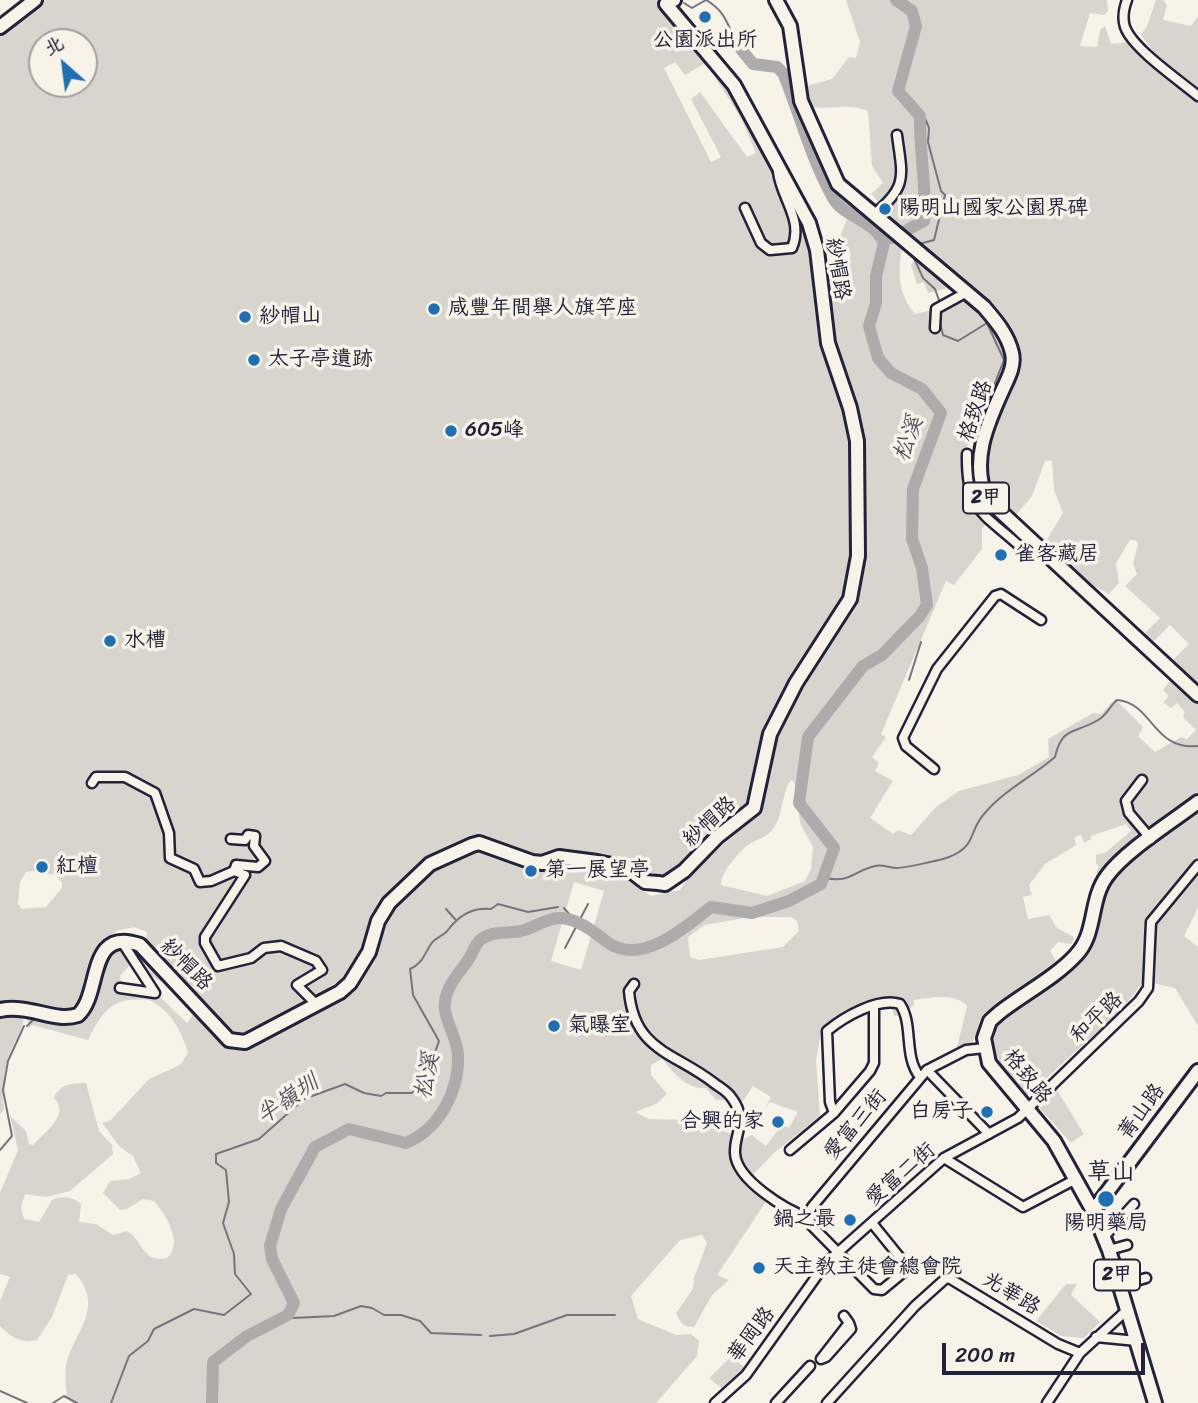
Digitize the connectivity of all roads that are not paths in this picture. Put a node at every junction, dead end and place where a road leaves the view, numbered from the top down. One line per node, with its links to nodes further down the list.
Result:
1 (35, 0): 5 (street)
2 (776, 0): 10 (street, 2甲)
3 (1127, 0): 6 (street)
4 (667, 1): 8 (street, 紗帽路)
5 (0, 27)
6 (1198, 96)
7 (897, 135): 10 (street)
8 (777, 166): 9 (street); 28 (street, 紗帽路)
9 (745, 208)
10 (877, 215): 11 (street, 格致路 / 2甲)
11 (967, 292): 12 (street); 14 (street, 格致路 / 2甲)
12 (935, 328)
13 (967, 454): 14 (street)
14 (1009, 529): 16 (street, 格致路 / 2甲)
15 (1041, 620): 17 (street)
16 (1198, 695)
17 (934, 768)
18 (1142, 780): 22 (street)
19 (92, 783): 24 (street)
20 (1198, 802): 22 (street, 格致路)
21 (231, 839): 24 (street)
22 (1151, 839): 31 (street, 格致路)
23 (1198, 865): 34 (street, 和平路)
24 (233, 871): 28 (street)
25 (122, 942): 27 (street); 28 (street, 紗帽路); 30 (street)
26 (634, 984): 42 (street)
27 (120, 989)
28 (316, 1004)
29 (874, 1005): 33 (street); 35 (street); 35 (street)
30 (0, 1010)
31 (985, 1048): 33 (street, 愛富三街); 34 (street, 格致路 / 2甲)
32 (1198, 1071): 41 (street, 菁山路)
33 (923, 1073): 36 (street); 42 (street, 愛富三街)
34 (1026, 1109): 36 (street, 愛富二街); 39 (street, 格致路 / 2甲)
35 (834, 1113): 37 (street)
36 (989, 1133): 38 (street, 愛富二街)
37 (790, 1150)
38 (944, 1158): 39 (street); 43 (street, 愛富二街)
39 (1076, 1179): 41 (street, 格致路 / 2甲)
40 (1134, 1205): 44 (street)
41 (1093, 1211): 44 (street, 格致路 / 2甲)
42 (809, 1219): 47 (street)
43 (872, 1223): 47 (street, 愛富二街); 47 (street)
44 (1104, 1237): 46 (street, 格致路 / 2甲)
45 (1127, 1245): 46 (street)
46 (1109, 1250): 49 (street, 格致路 / 2甲)
47 (839, 1252): 55 (street, 華岡路)
48 (1146, 1278): 49 (street)
49 (1120, 1286): 50 (street, 格致路 / 2甲)
50 (1127, 1310): 51 (street); 52 (street, 格致路 / 2甲)
51 (1096, 1337): 52 (street); 53 (street)
52 (1137, 1341): 59 (street, 格致路 / 2甲)
53 (1080, 1353): 57 (street, 光華路); 58 (street)
54 (810, 1366): 56 (street)
55 (715, 1403)
56 (776, 1403)
57 (827, 1403)
58 (1047, 1403)
59 (1155, 1403)

